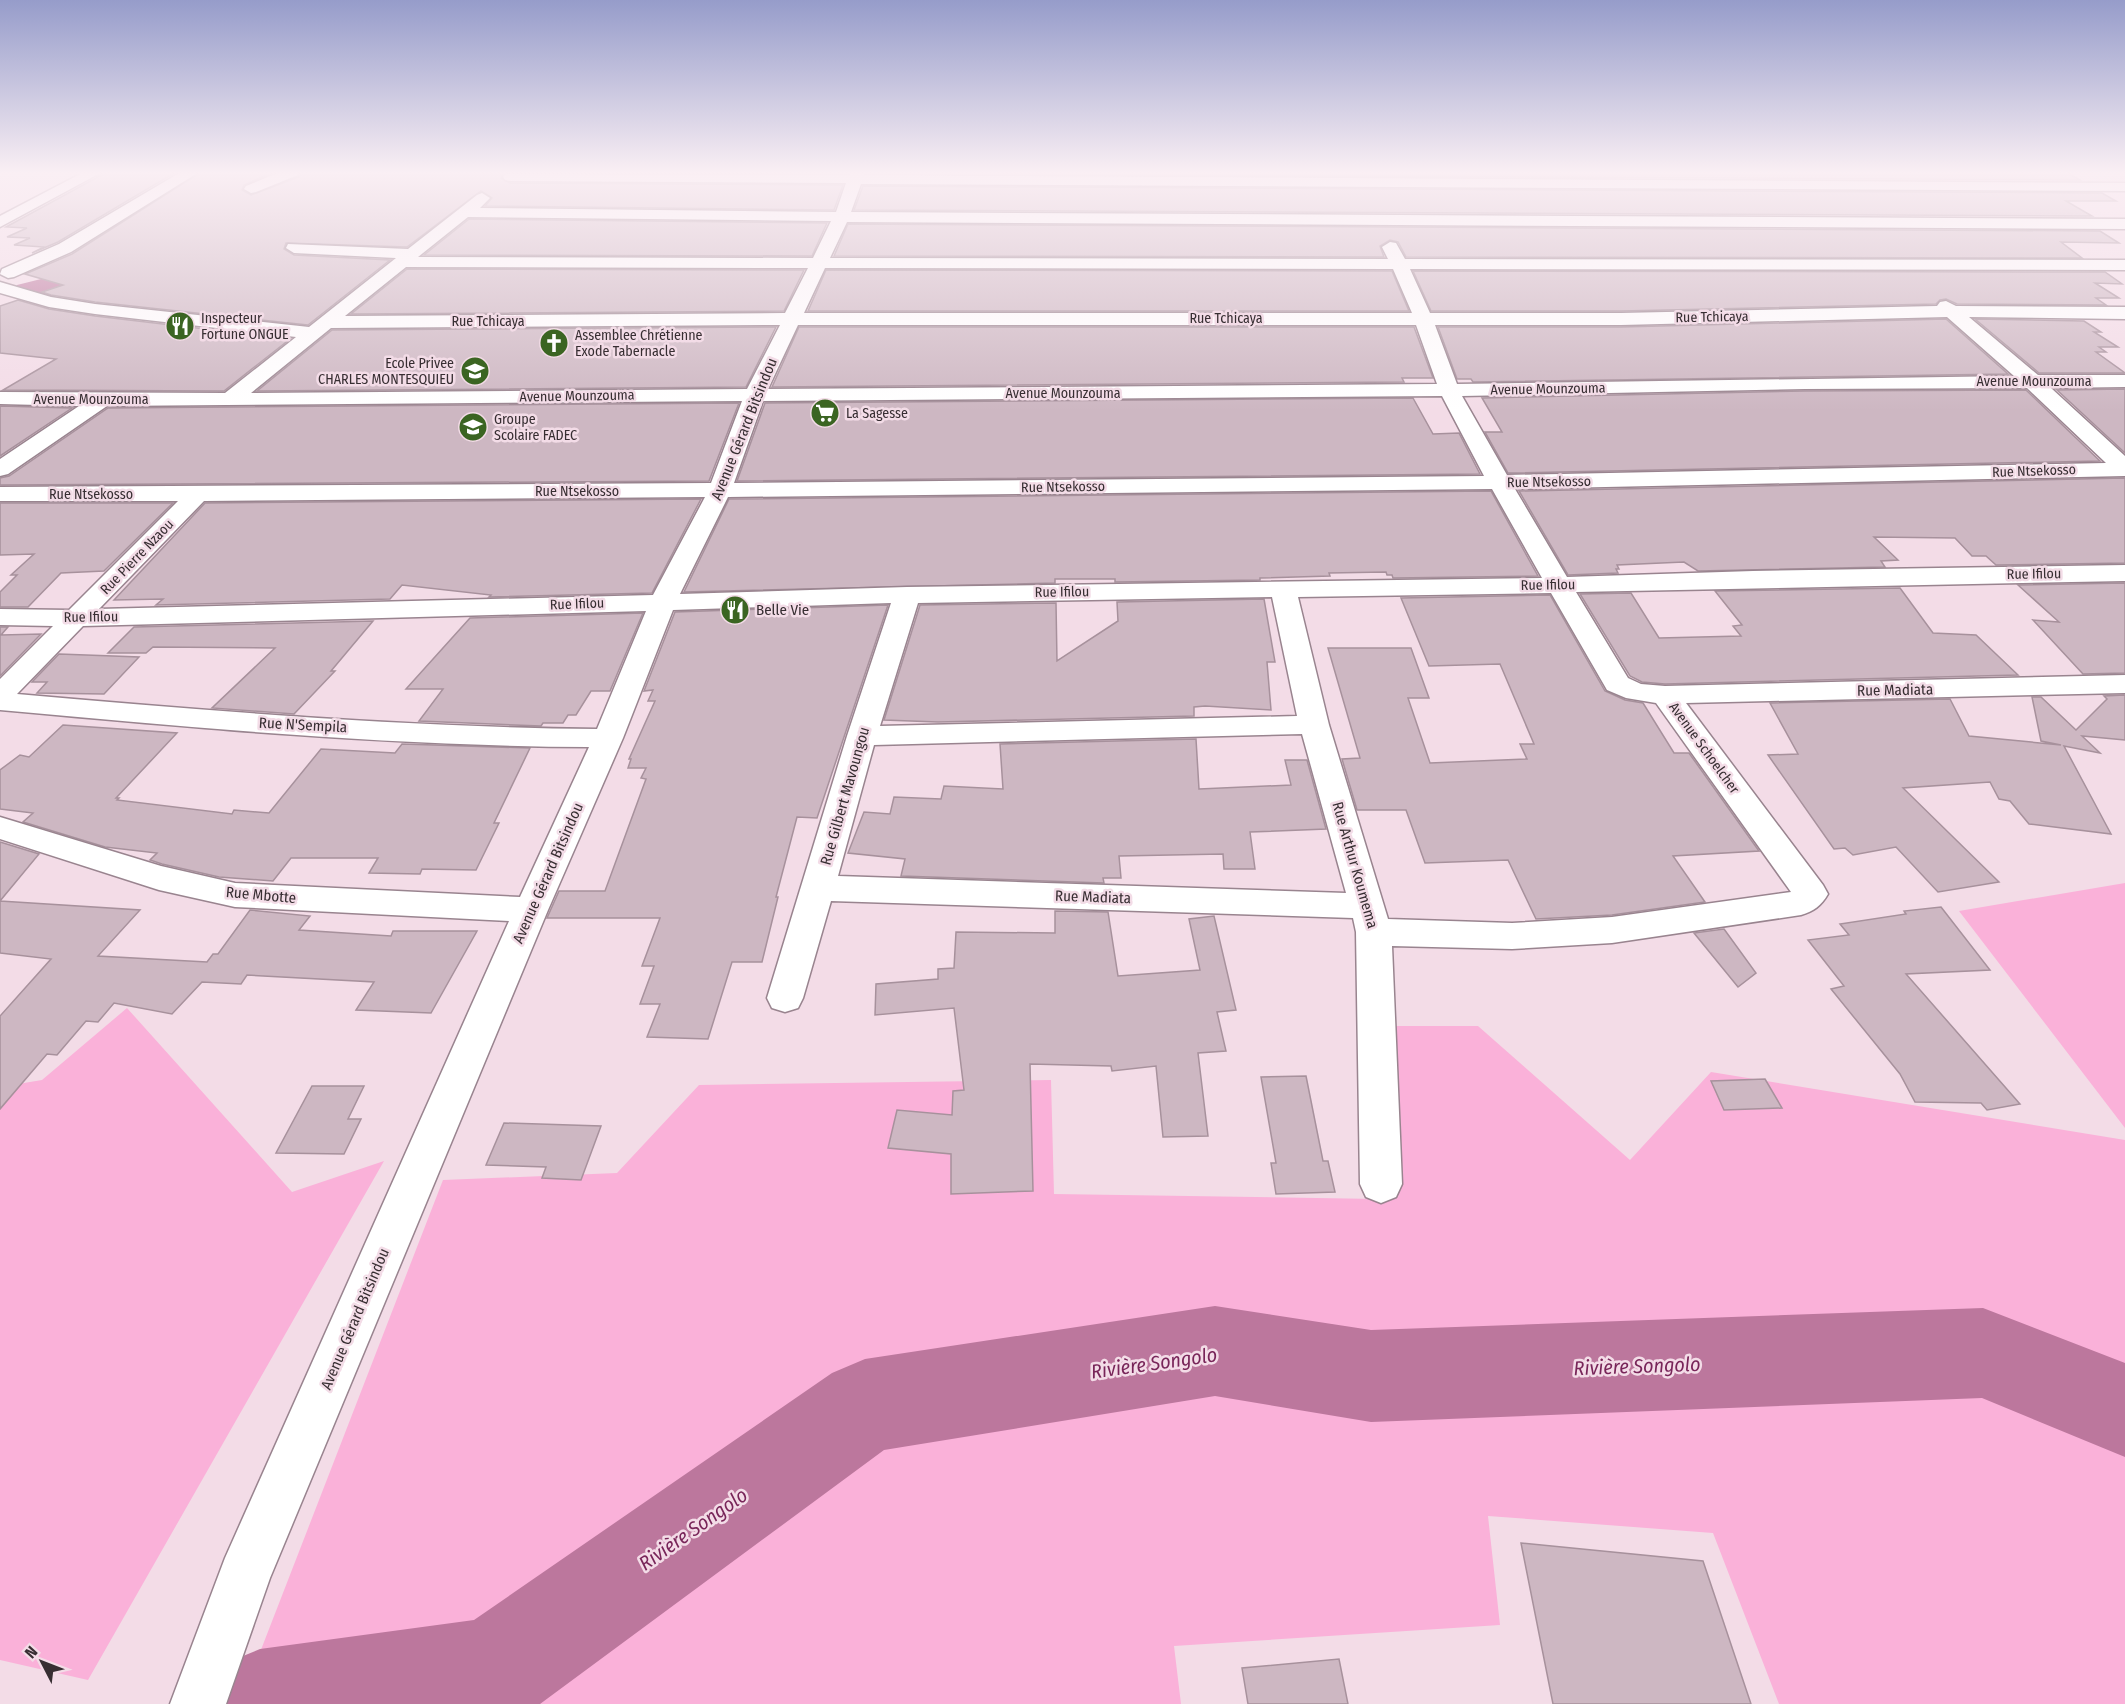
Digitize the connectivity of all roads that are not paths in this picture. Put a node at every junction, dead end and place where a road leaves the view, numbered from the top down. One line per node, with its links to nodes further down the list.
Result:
1 (57, 252): 14 (street)
2 (334, 252): 9 (street)
3 (415, 252): 9 (street)
4 (505, 252): 9 (street)
5 (756, 252): 10 (street)
6 (824, 252): 10 (street, Avenue Gérard Bitsindou)
7 (1392, 252): 11 (street, Avenue Schoelcher)
8 (1883, 252): 12 (street)
9 (407, 258): 21 (street)
10 (818, 264): 11 (street); 20 (street, Avenue Gérard Bitsindou)
11 (1399, 264): 12 (street); 19 (street, Avenue Schoelcher)
12 (1898, 265): 13 (street); 15 (street)
13 (2125, 265)
14 (2, 277): 21 (street, Rue Tchicaya)
15 (1917, 281)
16 (1934, 296): 17 (street)
17 (1952, 311): 18 (street, Rue Tchicaya); 19 (street, Rue Tchicaya); 22 (street)
18 (2125, 313)
19 (1423, 318): 20 (street, Rue Tchicaya); 24 (street, Avenue Schoelcher)
20 (791, 319): 21 (street, Rue Tchicaya); 25 (street, Avenue Gérard Bitsindou)
21 (320, 327): 27 (street)
22 (2032, 381): 23 (street, Avenue Mounzouma); 24 (street, Avenue Mounzouma); 29 (street)
23 (2125, 381)
24 (1449, 390): 25 (street, Avenue Mounzouma); 31 (street, Avenue Schoelcher)
25 (755, 394): 27 (street, Avenue Mounzouma); 32 (street, Avenue Gérard Bitsindou)
26 (0, 398): 28 (street, Avenue Mounzouma)
27 (230, 399): 28 (street, Avenue Mounzouma)
28 (102, 400): 30 (street)
29 (2125, 468): 31 (street, Rue Ntsekosso)
30 (0, 469)
31 (1499, 482): 32 (street, Rue Ntsekosso); 36 (street, Avenue Schoelcher)
32 (720, 490): 34 (street, Rue Ntsekosso); 39 (street, Avenue Gérard Bitsindou)
33 (0, 494): 34 (street, Rue Ntsekosso)
34 (198, 495): 41 (street, Rue Pierre Nzaou)
35 (2125, 573): 36 (street, Rue Ifilou)
36 (1559, 585): 37 (street, Rue Ifilou); 44 (street, Avenue Schoelcher)
37 (1282, 589): 38 (street, Rue Ifilou); 46 (street, Rue Arthur Koumema)
38 (907, 595): 39 (street, Rue Ifilou); 47 (street, Rue Gilbert Mavoungou)
39 (663, 600): 41 (street, Rue Ifilou); 48 (street, Avenue Gérard Bitsindou)
40 (0, 617): 41 (street, Rue Ifilou)
41 (77, 618): 43 (street, Rue Pierre Nzaou)
42 (2125, 684): 44 (street, Rue Madiata)
43 (0, 695)
44 (1665, 695): 51 (street, Avenue Schoelcher)
45 (0, 701): 48 (street, Rue N'Sempila)
46 (1314, 725): 47 (street); 53 (street, Rue Arthur Koumema)
47 (862, 736): 50 (street, Rue Gilbert Mavoungou)
48 (608, 738): 52 (street, Avenue Gérard Bitsindou)
49 (0, 828): 52 (street, Rue Mbotte)
50 (818, 888): 53 (street, Rue Madiata); 54 (street, Rue Gilbert Mavoungou)
51 (1806, 901): 53 (street, Rue Madiata)
52 (531, 910): 56 (street, Avenue Gérard Bitsindou)
53 (1371, 919): 55 (street, Rue Arthur Koumema)
54 (785, 998)
55 (1381, 1184)
56 (198, 1704)

